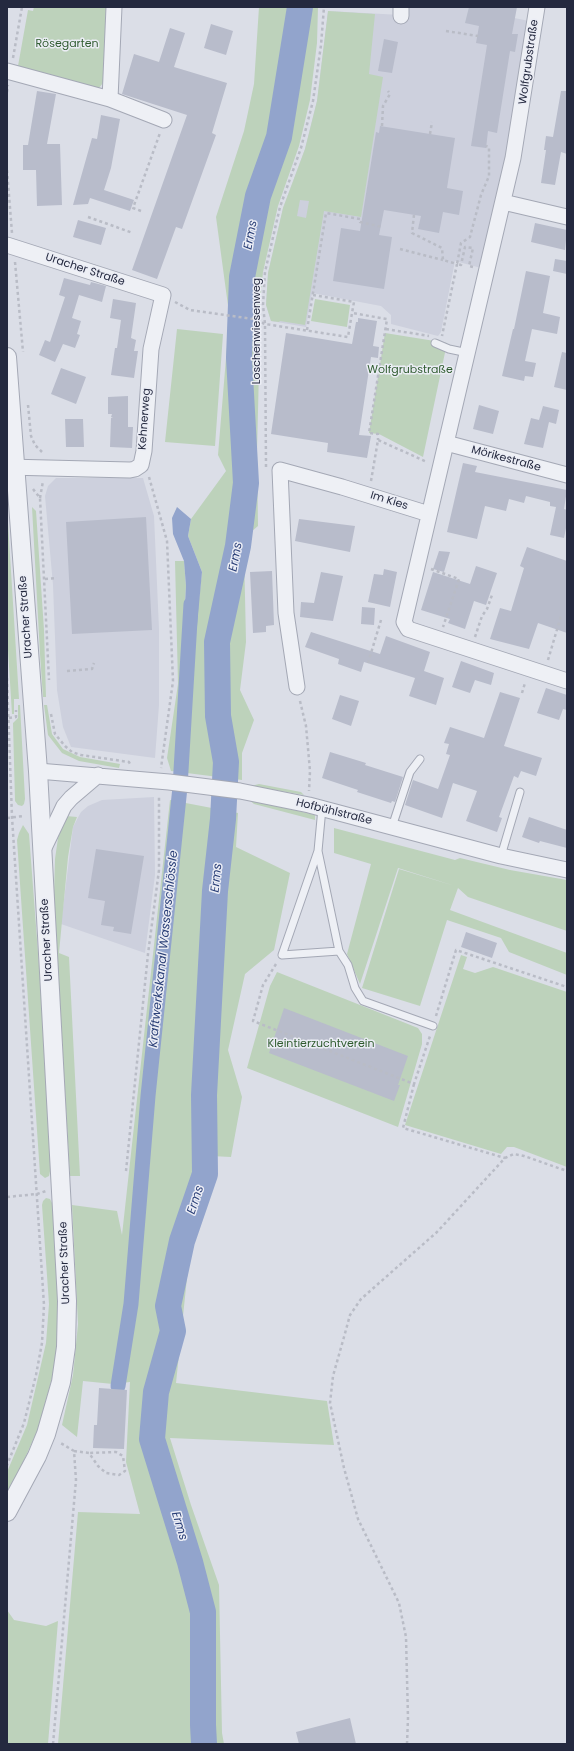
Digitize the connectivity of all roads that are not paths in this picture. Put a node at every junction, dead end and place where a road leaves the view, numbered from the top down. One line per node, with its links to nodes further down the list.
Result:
1 (114, 7): 4 (street)
2 (537, 7): 6 (street, Wolfgrubstraße)
3 (9, 72): 4 (street)
4 (110, 99): 5 (street)
5 (164, 120)
6 (503, 202): 7 (street); 11 (street, Wolfgrubstraße)
7 (567, 217)
8 (10, 246): 9 (street, Uracher Straße)
9 (163, 295): 14 (street, Kehnerweg)
10 (435, 343): 11 (lane)
11 (468, 353): 13 (street, Wolfgrubstraße)
12 (15, 358): 14 (street, Uracher Straße)
13 (446, 443): 15 (street, Mörikestraße); 16 (street, Wolfgrubstraße)
14 (11, 467): 20 (street, Uracher Straße)
15 (567, 475)
16 (430, 514): 17 (street); 18 (street, Im Kies)
17 (567, 681)
18 (297, 687)
19 (420, 759): 24 (lane)
20 (38, 771): 21 (street, Hofbühlstraße); 26 (street, Uracher Straße)
21 (98, 775): 23 (street, Hofbühlstraße); 26 (street)
22 (520, 792): 27 (lane)
23 (316, 806): 24 (street, Hofbühlstraße); 25 (lane)
24 (392, 827): 27 (street, Hofbühlstraße)
25 (318, 851): 29 (lane); 29 (lane)
26 (42, 852): 31 (street, Uracher Straße)
27 (501, 856): 28 (street, Hofbühlstraße)
28 (567, 870)
29 (339, 951): 30 (lane)
30 (433, 1026)
31 (7, 1512)

